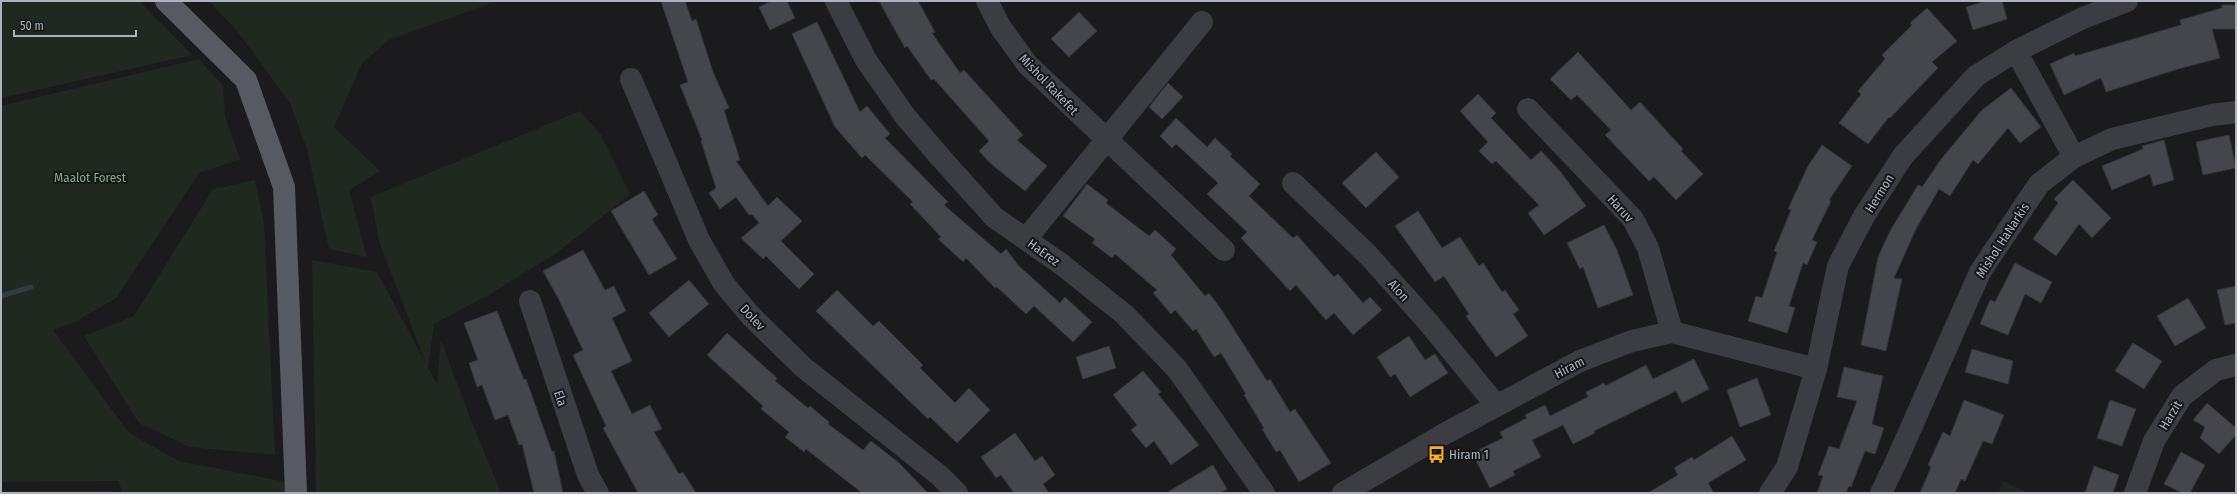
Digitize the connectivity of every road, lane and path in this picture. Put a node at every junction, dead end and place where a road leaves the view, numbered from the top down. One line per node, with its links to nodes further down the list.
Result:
1 (166, 1): 20 (main road)
2 (836, 1): 13 (street, HaErez)
3 (987, 1): 10 (street, Mishol Rakefet)
4 (2127, 1): 6 (street, Hermon)
5 (1202, 22): 10 (street)
6 (2016, 51): 11 (street); 18 (street, Hermon)
7 (631, 79): 22 (street, Dolev)
8 (1528, 109): 16 (street, Haruv)
9 (2236, 112): 11 (street, Mishol HaNarkis)
10 (1106, 140): 13 (street); 14 (street, Mishol Rakefet)
11 (2074, 157): 26 (street, Mishol HaNarkis)
12 (1293, 183): 19 (street, Alon)
13 (1026, 239): 23 (street, HaErez)
14 (1224, 250)
15 (530, 301): 21 (street, Ela)
16 (1672, 332): 18 (street, Hiram); 19 (street, Hiram)
17 (2236, 365): 27 (street, Harzit)
18 (1816, 369): 25 (street, Hermon)
19 (1496, 406): 24 (street, Hiram)
20 (296, 493)
21 (598, 493)
22 (957, 493)
23 (1264, 493)
24 (1343, 493)
25 (1770, 493)
26 (1881, 493)
27 (2135, 493)

